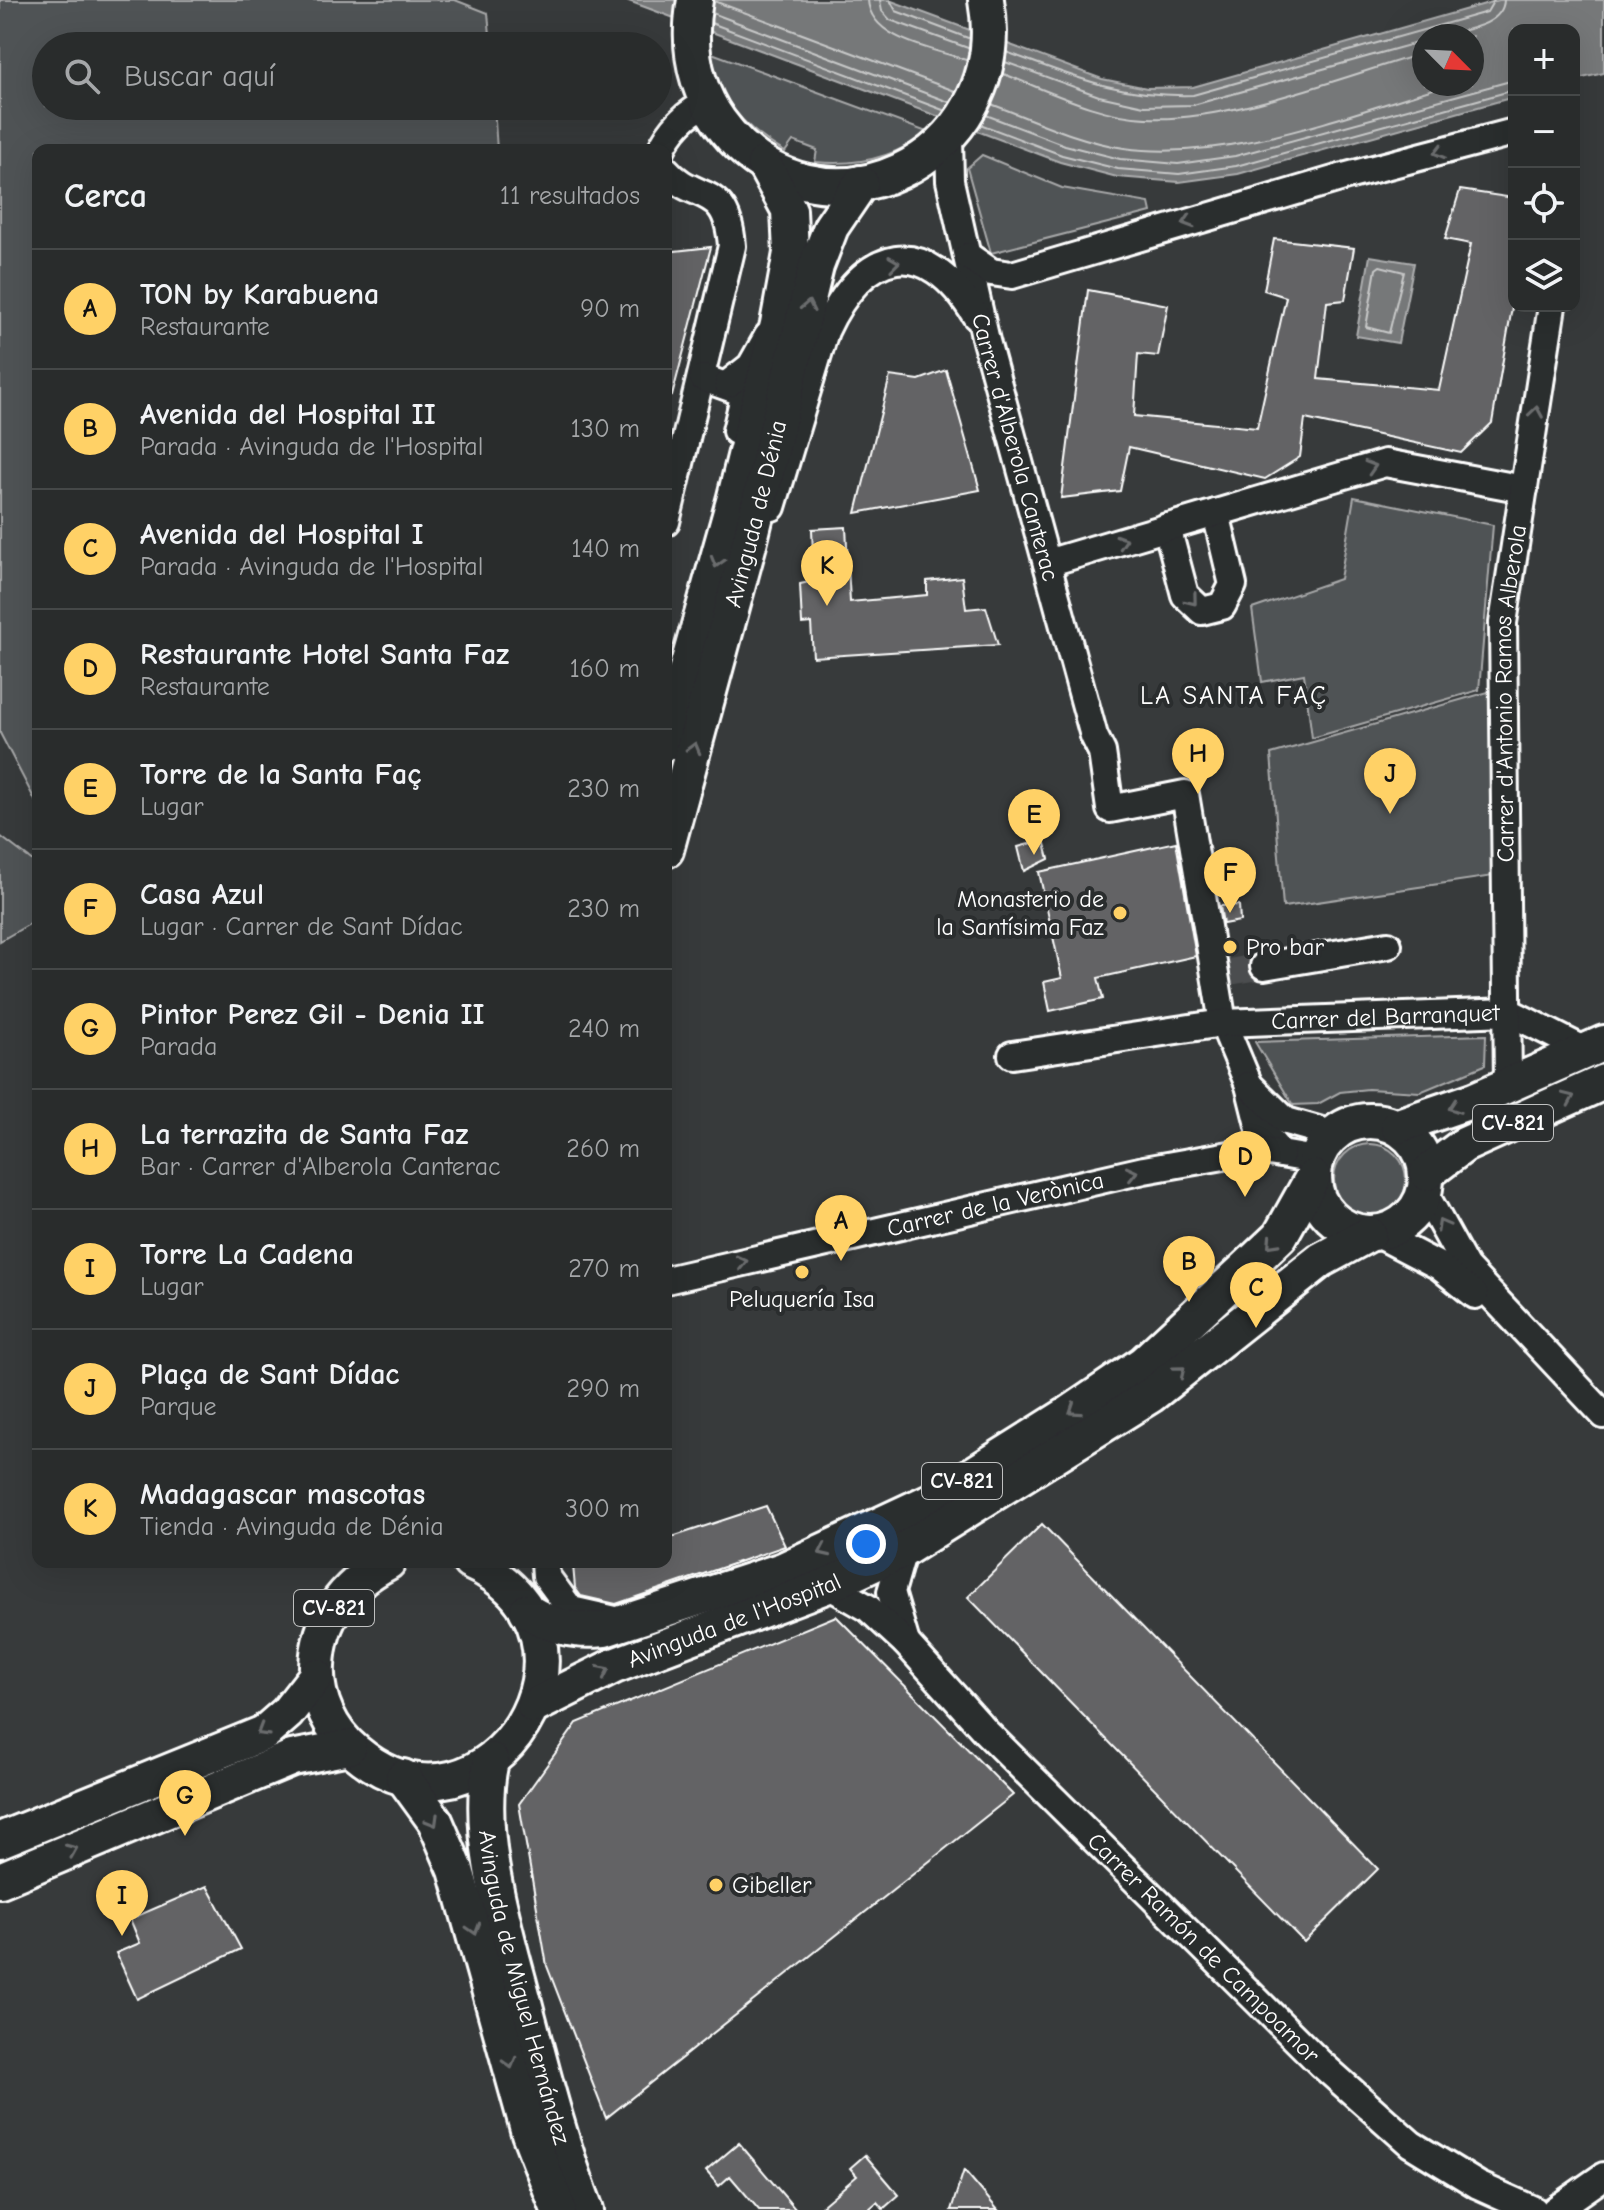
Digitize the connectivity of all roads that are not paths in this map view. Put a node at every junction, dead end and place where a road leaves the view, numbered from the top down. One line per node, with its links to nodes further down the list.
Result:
1 (695, 0): 3 (main road)
2 (988, 13): 5 (main road)
3 (707, 104): 6 (street); 7 (main road)
4 (1508, 134): 11 (street, one-way to 11)
5 (952, 136): 9 (main road); 10 (street, Carrer d'Alberola Canterac)
6 (665, 144)
7 (764, 164): 9 (main road); 13 (main road, Avinguda de Dénia)
8 (672, 177): 15 (street)
9 (861, 183): 21 (main road, Avinguda de Dénia, one-way to 9)
10 (968, 256): 11 (street); 14 (street, Carrer d'Alberola Canterac)
11 (1012, 275): 14 (street)
12 (1551, 312): 16 (street, Carrer d'Antonio Ramos Alberola, one-way to 12)
13 (778, 324): 15 (street); 17 (main road, Avinguda de Dénia)
14 (983, 328): 21 (street, one-way to 14); 22 (street, Carrer d'Alberola Canterac)
15 (715, 381): 17 (street); 18 (street)
16 (1524, 489): 19 (street, one-way to 16); 27 (street, Carrer d'Antonio Ramos Alberola)
17 (734, 501): 23 (main road, Avinguda de Dénia, one-way to 23)
18 (672, 505)
19 (1216, 513): 20 (street); 20 (street, one-way to 19)
20 (1167, 527): 22 (street, one-way to 20)
21 (749, 544): 24 (main road, Avinguda de Dénia, one-way to 21)
22 (1047, 563): 28 (street, Carrer d'Alberola Canterac)
23 (672, 722)
24 (672, 828)
25 (1388, 945): 26 (street)
26 (1264, 966)
27 (1509, 1012): 28 (street, Carrer del Barranquet); 29 (street, Carrer del Barranquet); 33 (street, Carrer d'Antonio Ramos Alberola)
28 (1222, 1018): 30 (street, Carrer del Barranquet); 32 (street)
29 (1595, 1047): 33 (main road, Carrer del Barranquet / CV-821)
30 (1012, 1055)
31 (1604, 1082): 37 (main road, CV-821, one-way to 31)
32 (1249, 1085): 35 (street); 36 (street)
33 (1508, 1085): 34 (main road, Carrer del Barranquet / CV-821, one-way to 34)
34 (1398, 1126): 36 (main road, CV-821); 37 (main road)
35 (1281, 1154): 36 (street, Carrer de la Verònica); 39 (street, Carrer de la Verònica, one-way to 35)
36 (1320, 1157): 38 (main road); 48 (main road, Avinguda de l'Hospital / CV-821, one-way to 48)
37 (1426, 1184): 38 (main road, CV-821); 40 (street, one-way to 37)
38 (1373, 1234): 40 (street); 42 (main road, Avinguda de l'Hospital / CV-821, one-way to 38)
39 (672, 1279)
40 (1522, 1332): 41 (street)
41 (1604, 1415)
42 (903, 1550): 46 (main road, Avinguda de l'Hospital / CV-821); 49 (street, Carrer Ramón de Campoamor)
43 (376, 1568): 50 (main road, CV-821)
44 (488, 1568): 47 (main road, CV-821)
45 (545, 1568): 48 (street)
46 (828, 1585): 49 (street, Carrer Ramón de Campoamor); 51 (main road, Avinguda de l'Hospital / CV-821, one-way to 46)
47 (527, 1611): 48 (main road, Avinguda de l'Hospital / CV-821); 51 (main road, CV-821)
48 (626, 1622)
49 (906, 1643): 60 (street, Carrer Ramón de Campoamor)
50 (316, 1676): 52 (main road, CV-821); 55 (main road, one-way to 55)
51 (534, 1706): 53 (main road, CV-821)
52 (349, 1747): 54 (main road, CV-821); 56 (main road, one-way to 52)
53 (491, 1760): 54 (main road, CV-821); 59 (main road, Avinguda de Miguel Hernández)
54 (403, 1777): 58 (main road, Avinguda de Miguel Hernández, one-way to 58)
55 (0, 1840)
56 (0, 1880)
57 (1604, 2176): 61 (street)
58 (559, 2210)
59 (586, 2210)
60 (1534, 2210)
61 (1555, 2210)

